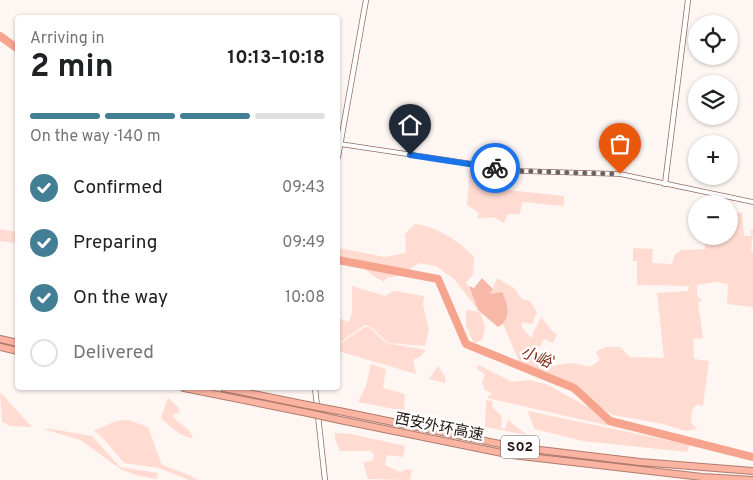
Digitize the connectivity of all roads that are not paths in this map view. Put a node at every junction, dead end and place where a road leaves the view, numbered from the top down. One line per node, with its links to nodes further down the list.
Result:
1 (366, 0): 3 (street)
2 (688, 0): 4 (street)
3 (340, 144): 4 (street)
4 (665, 184): 5 (street)
5 (753, 202)
6 (0, 339): 7 (highway)
7 (15, 342)
8 (0, 347): 9 (highway)
9 (15, 350)
10 (194, 390): 15 (highway, 西安外环高速 / S02, bridge)
11 (234, 390): 13 (highway, 西安外环高速 / S02, bridge)
12 (315, 390): 14 (street)
13 (753, 471)
14 (324, 480)
15 (753, 480)

